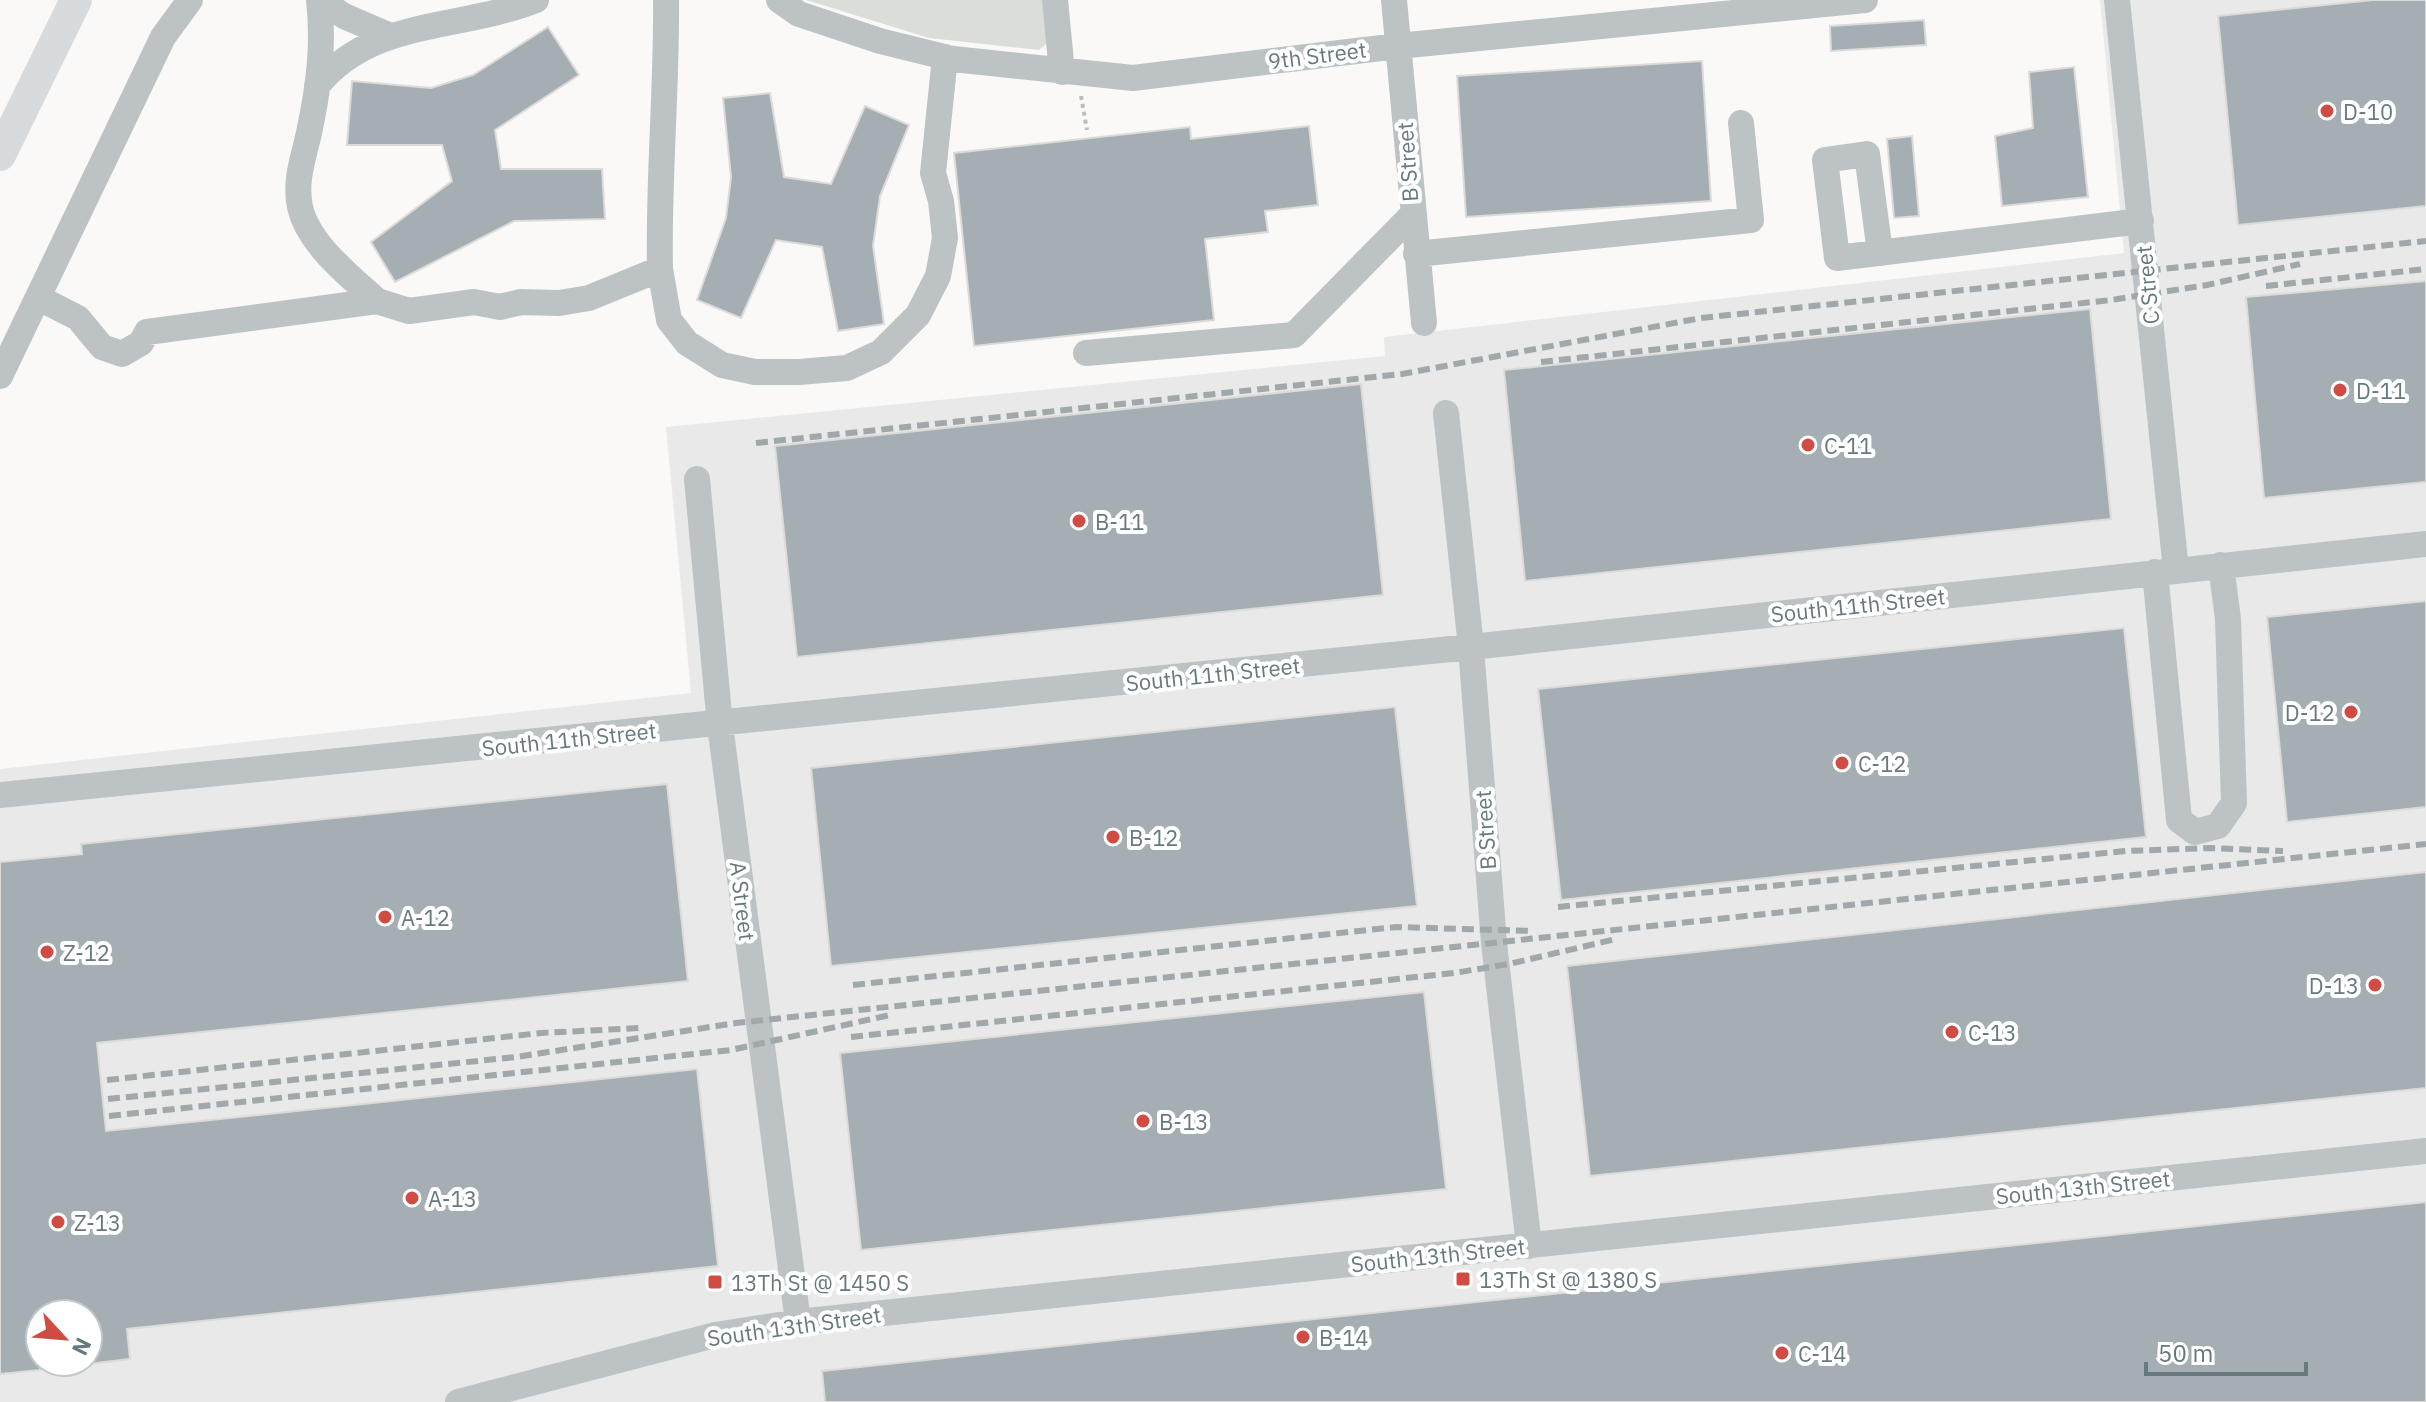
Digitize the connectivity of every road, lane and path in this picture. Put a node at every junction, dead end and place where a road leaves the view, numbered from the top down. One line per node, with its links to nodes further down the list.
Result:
1 (76, 0): 19 (main road)
2 (190, 0): 25 (lane)
3 (320, 0): 11 (lane); 15 (lane)
4 (536, 0): 11 (lane)
5 (666, 0): 24 (lane)
6 (779, 0): 13 (lane, 9th Street)
7 (1055, 0): 14 (lane)
8 (1394, 0): 12 (lane, B Street)
9 (1865, 0): 12 (lane, 9th Street)
10 (2117, 0): 21 (lane, C Street)
11 (388, 35): 15 (lane)
12 (1398, 46): 14 (lane, 9th Street); 20 (lane, B Street)
13 (945, 57): 14 (lane, 9th Street); 24 (lane)
14 (1062, 72)
15 (317, 86): 26 (lane)
16 (1081, 96): 18 (path)
17 (1741, 123): 23 (lane)
18 (1087, 130)
19 (0, 155)
20 (1411, 216): 23 (lane, B Street); 28 (lane)
21 (2141, 221): 22 (lane); 34 (lane, C Street)
22 (1880, 253)
23 (1416, 254): 27 (lane, B Street)
24 (660, 269): 26 (lane)
25 (39, 298): 26 (lane); 29 (lane)
26 (377, 301)
27 (1424, 323)
28 (1086, 353)
29 (0, 376)
30 (1446, 413): 35 (lane, B Street)
31 (697, 479): 36 (lane, A Street)
32 (2426, 544): 33 (lane, South 11th Street)
33 (2221, 565): 34 (lane, South 11th Street); 34 (lane, C Street)
34 (2166, 571): 35 (lane, South 11th Street)
35 (1471, 647): 36 (lane, South 11th Street); 39 (lane, B Street)
36 (720, 725): 37 (lane, South 11th Street); 40 (lane, A Street)
37 (0, 795)
38 (2426, 1151): 39 (lane, South 13th Street)
39 (1529, 1246): 40 (lane, South 13th Street)
40 (798, 1322): 41 (lane, South 13th Street)
41 (458, 1402)

